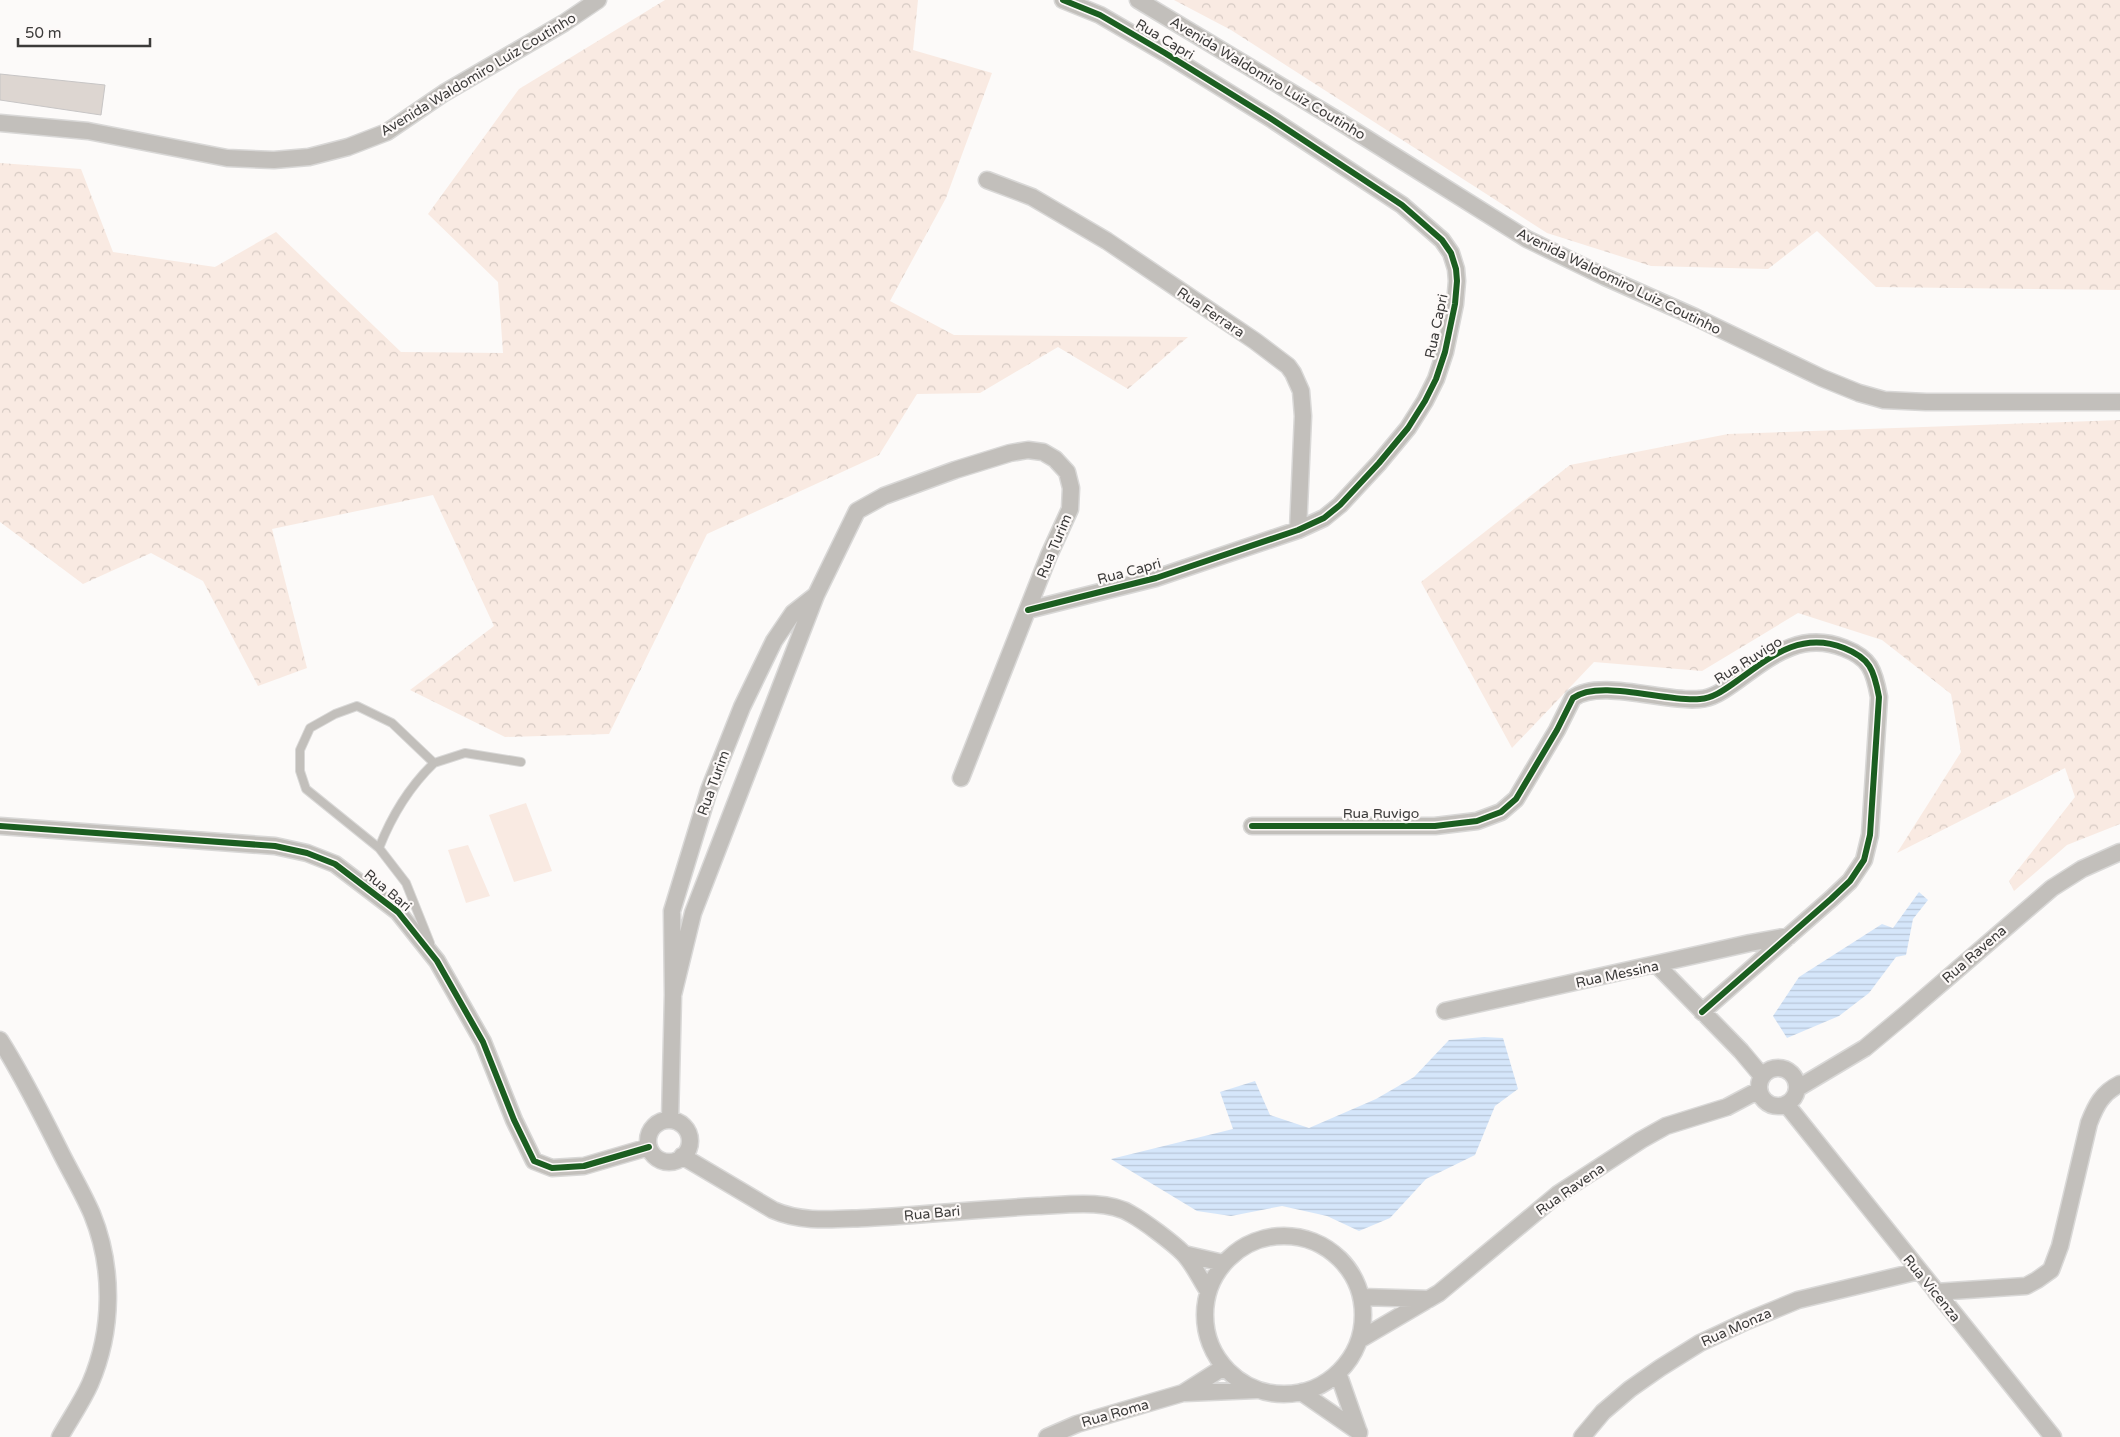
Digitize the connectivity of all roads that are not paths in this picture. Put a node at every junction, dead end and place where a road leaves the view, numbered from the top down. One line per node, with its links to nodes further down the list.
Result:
1 (598, 0): 4 (street, Avenida Waldomiro Luiz Coutinho)
2 (1063, 0): 7 (street, Rua Capri)
3 (1138, 0): 6 (street, Avenida Waldomiro Luiz Coutinho)
4 (0, 123)
5 (987, 180): 7 (street, Rua Ferrara)
6 (2120, 402)
7 (1298, 530): 9 (street, Rua Capri)
8 (816, 595): 9 (street, Rua Turim); 20 (street, Rua Turim); 20 (street, Rua Turim)
9 (1028, 610): 12 (street, Rua Turim)
10 (521, 762): 11 (lane)
11 (434, 763): 15 (lane); 15 (lane)
12 (961, 778)
13 (0, 826): 18 (street, Rua Bari)
14 (1252, 826): 17 (street, Rua Ruvigo)
15 (379, 848): 18 (lane)
16 (2120, 852): 26 (street, Rua Ravena)
17 (1790, 936): 19 (street, Rua Messina); 22 (street, Rua Ruvigo)
18 (437, 961): 28 (street, Rua Bari)
19 (1657, 965): 21 (street, Rua Messina); 22 (street)
20 (673, 995): 27 (street, Rua Turim)
21 (1444, 1012)
22 (1702, 1012): 25 (street)
23 (0, 1040): 44 (street)
24 (2120, 1084): 34 (street)
25 (1764, 1085): 26 (street, Rua Ravena); 26 (street); 36 (street, Rua Ravena)
26 (1793, 1092): 32 (street, Rua Vicenza)
27 (670, 1120): 28 (street); 29 (street)
28 (649, 1147): 29 (street)
29 (682, 1156): 30 (street, Rua Bari)
30 (1184, 1254): 31 (street, Rua Bari); 33 (street, Rua Bari)
31 (1223, 1264): 33 (street); 35 (street)
32 (1919, 1271): 34 (street, Rua Vicenza); 46 (street, Rua Monza)
33 (1208, 1291): 38 (street)
34 (1936, 1292): 47 (street, Rua Vicenza)
35 (1362, 1297): 36 (street); 37 (street)
36 (1429, 1299): 37 (street, Rua Ravena)
37 (1359, 1340): 39 (street)
38 (1224, 1367): 40 (street); 42 (street, Rua Roma)
39 (1338, 1373): 41 (street); 43 (street)
40 (1258, 1390): 41 (street); 42 (street, Rua Roma)
41 (1301, 1392): 43 (street)
42 (1183, 1393): 45 (street, Rua Roma)
43 (1360, 1434)
44 (60, 1437)
45 (1048, 1437)
46 (1582, 1437)
47 (2053, 1437)

